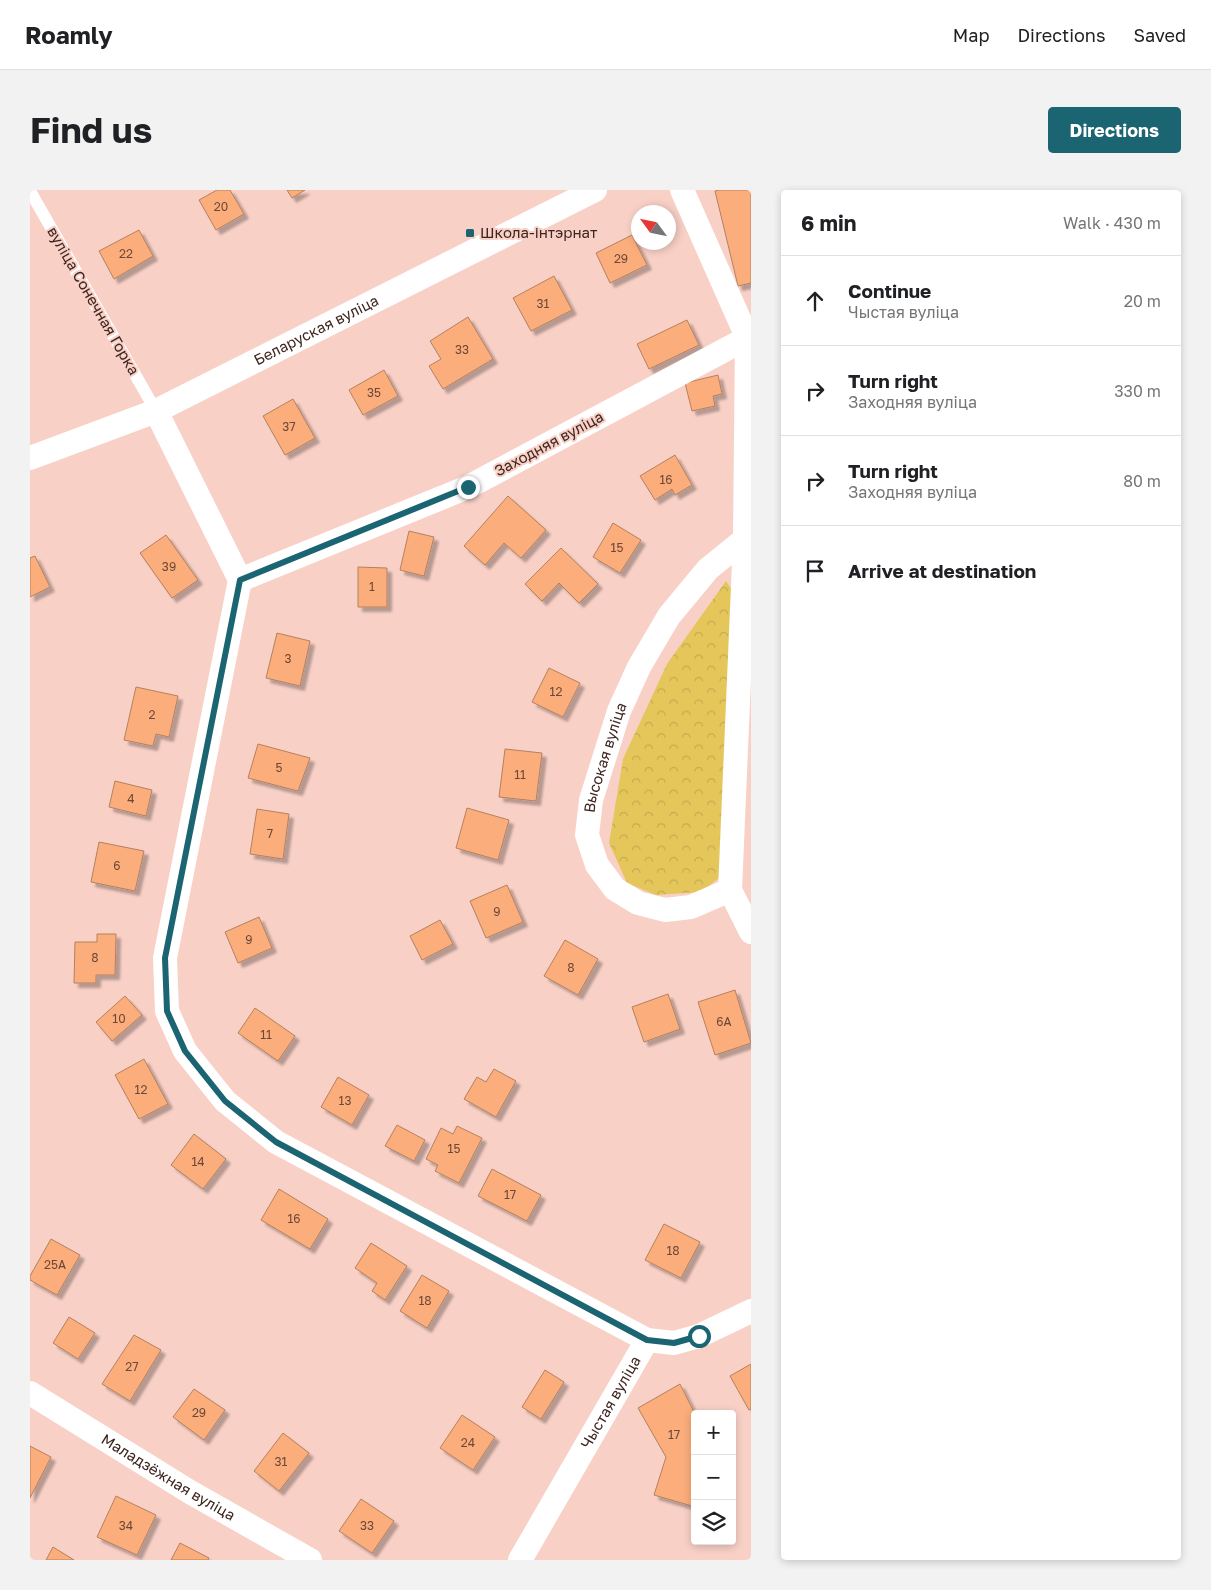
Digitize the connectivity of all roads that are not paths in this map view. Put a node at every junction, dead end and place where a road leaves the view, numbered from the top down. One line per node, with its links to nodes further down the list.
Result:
1 (595, 190): 5 (street, Беларуская вуліца)
2 (682, 190): 4 (street)
3 (30, 191): 5 (lane, вуліца Сонечная Горка)
4 (749, 337): 7 (street); 8 (street, Заходняя вуліца)
5 (156, 411): 6 (street, Беларуская вуліца); 8 (street)
6 (30, 458)
7 (746, 539): 9 (street); 9 (street, Высокая вуліца)
8 (240, 580): 12 (street)
9 (730, 890): 10 (street)
10 (751, 932)
11 (751, 1311): 12 (street, Чыстая вуліца)
12 (647, 1340): 15 (street, Чыстая вуліца)
13 (30, 1393): 14 (street, Маладзёжная вуліца)
14 (298, 1558)
15 (520, 1560)

